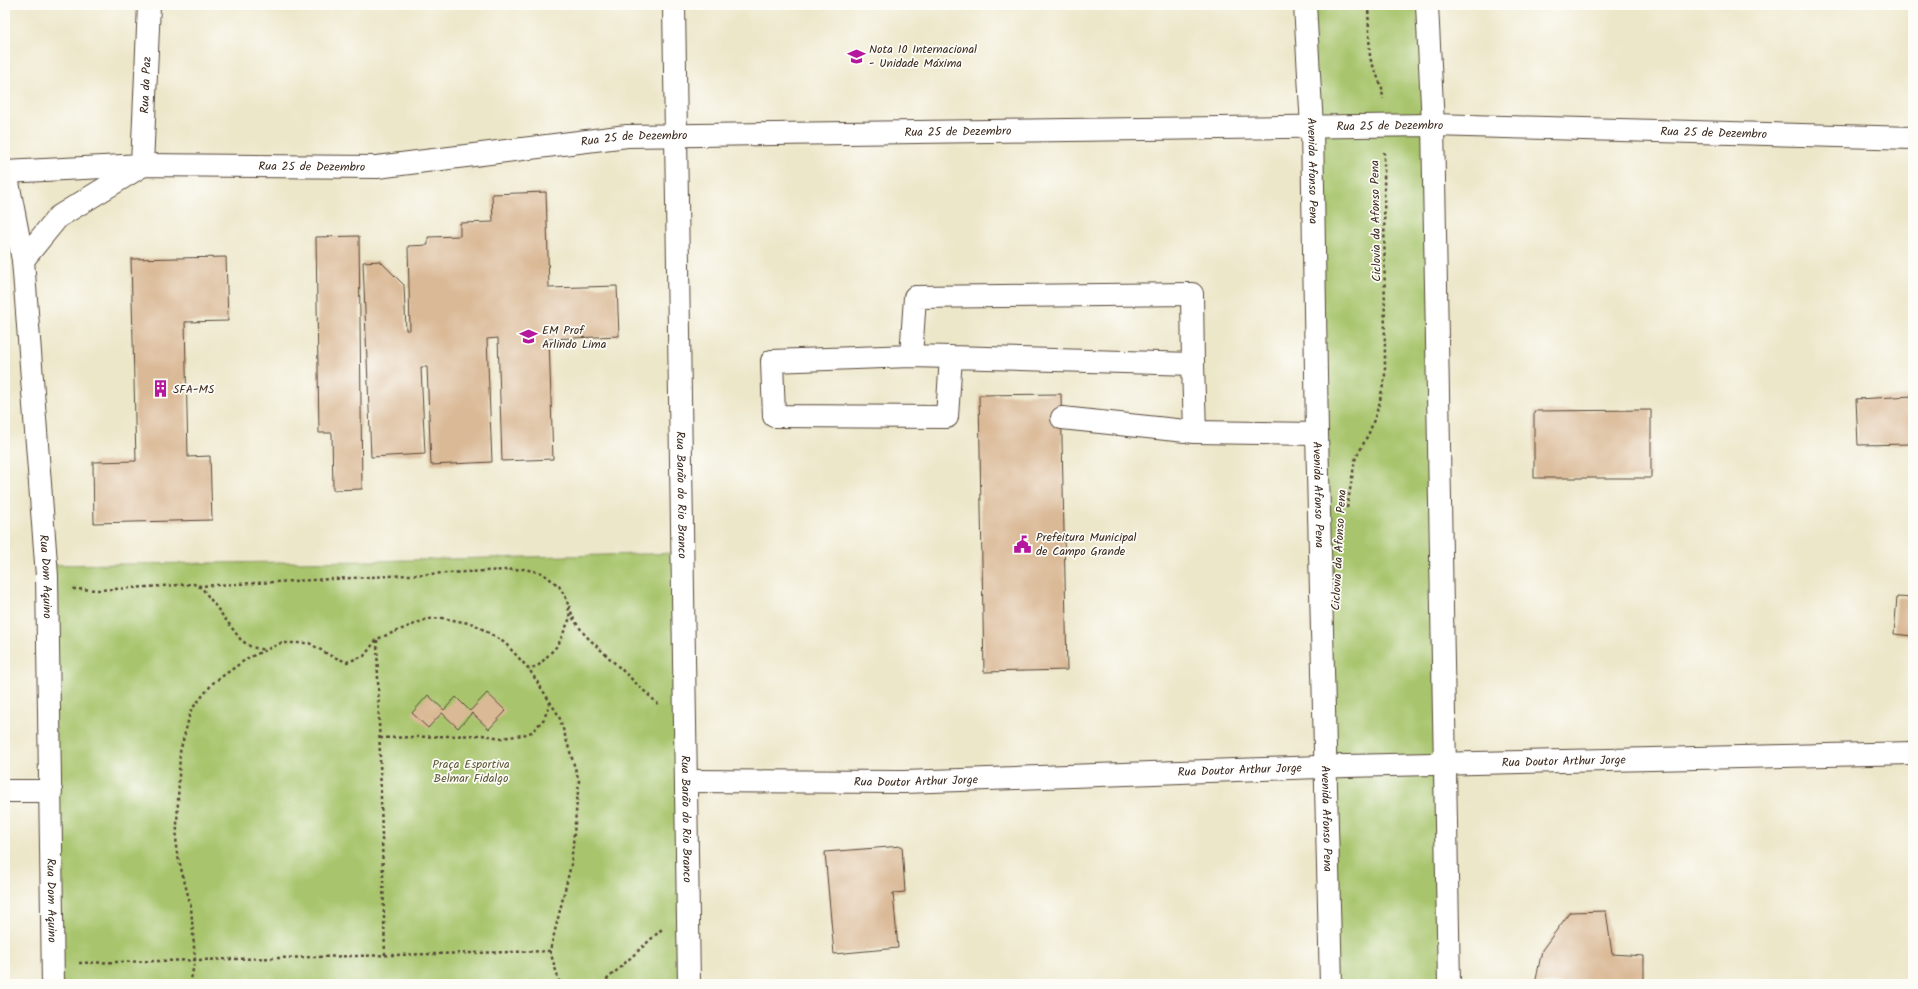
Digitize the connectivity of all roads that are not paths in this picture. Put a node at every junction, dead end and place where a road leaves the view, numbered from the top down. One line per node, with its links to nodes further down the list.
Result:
1 (149, 5): 9 (street, Rua da Paz)
2 (674, 5): 7 (street, Rua Barão do Rio Branco)
3 (1305, 5): 6 (street, Avenida Afonso Pena)
4 (1427, 5): 5 (street)
5 (1433, 125): 6 (street, Rua 25 de Dezembro); 8 (street, Rua 25 de Dezembro); 19 (street)
6 (1312, 127): 7 (street, Rua 25 de Dezembro); 17 (street, Avenida Afonso Pena)
7 (676, 136): 9 (street, Rua 25 de Dezembro); 21 (street, Rua Barão do Rio Branco)
8 (1913, 138)
9 (142, 165): 10 (street, Rua 25 de Dezembro); 11 (street)
10 (5, 172): 11 (street, Rua Dom Aquino)
11 (23, 260): 22 (street, Rua Dom Aquino)
12 (911, 356): 13 (street); 13 (street); 14 (street)
13 (951, 357): 14 (street)
14 (1193, 364): 16 (street)
15 (1062, 418): 16 (street)
16 (1195, 432): 17 (street)
17 (1317, 434): 20 (street, Avenida Afonso Pena)
18 (1913, 753): 19 (street, Rua Doutor Arthur Jorge)
19 (1445, 764): 20 (street, Rua Doutor Arthur Jorge); 27 (street)
20 (1326, 766): 21 (street, Rua Doutor Arthur Jorge); 26 (street, Avenida Afonso Pena)
21 (686, 781): 25 (street, Rua Barão do Rio Branco)
22 (51, 790): 23 (street); 24 (street, Rua Dom Aquino)
23 (5, 791)
24 (53, 974)
25 (689, 984)
26 (1331, 984)
27 (1450, 984)

